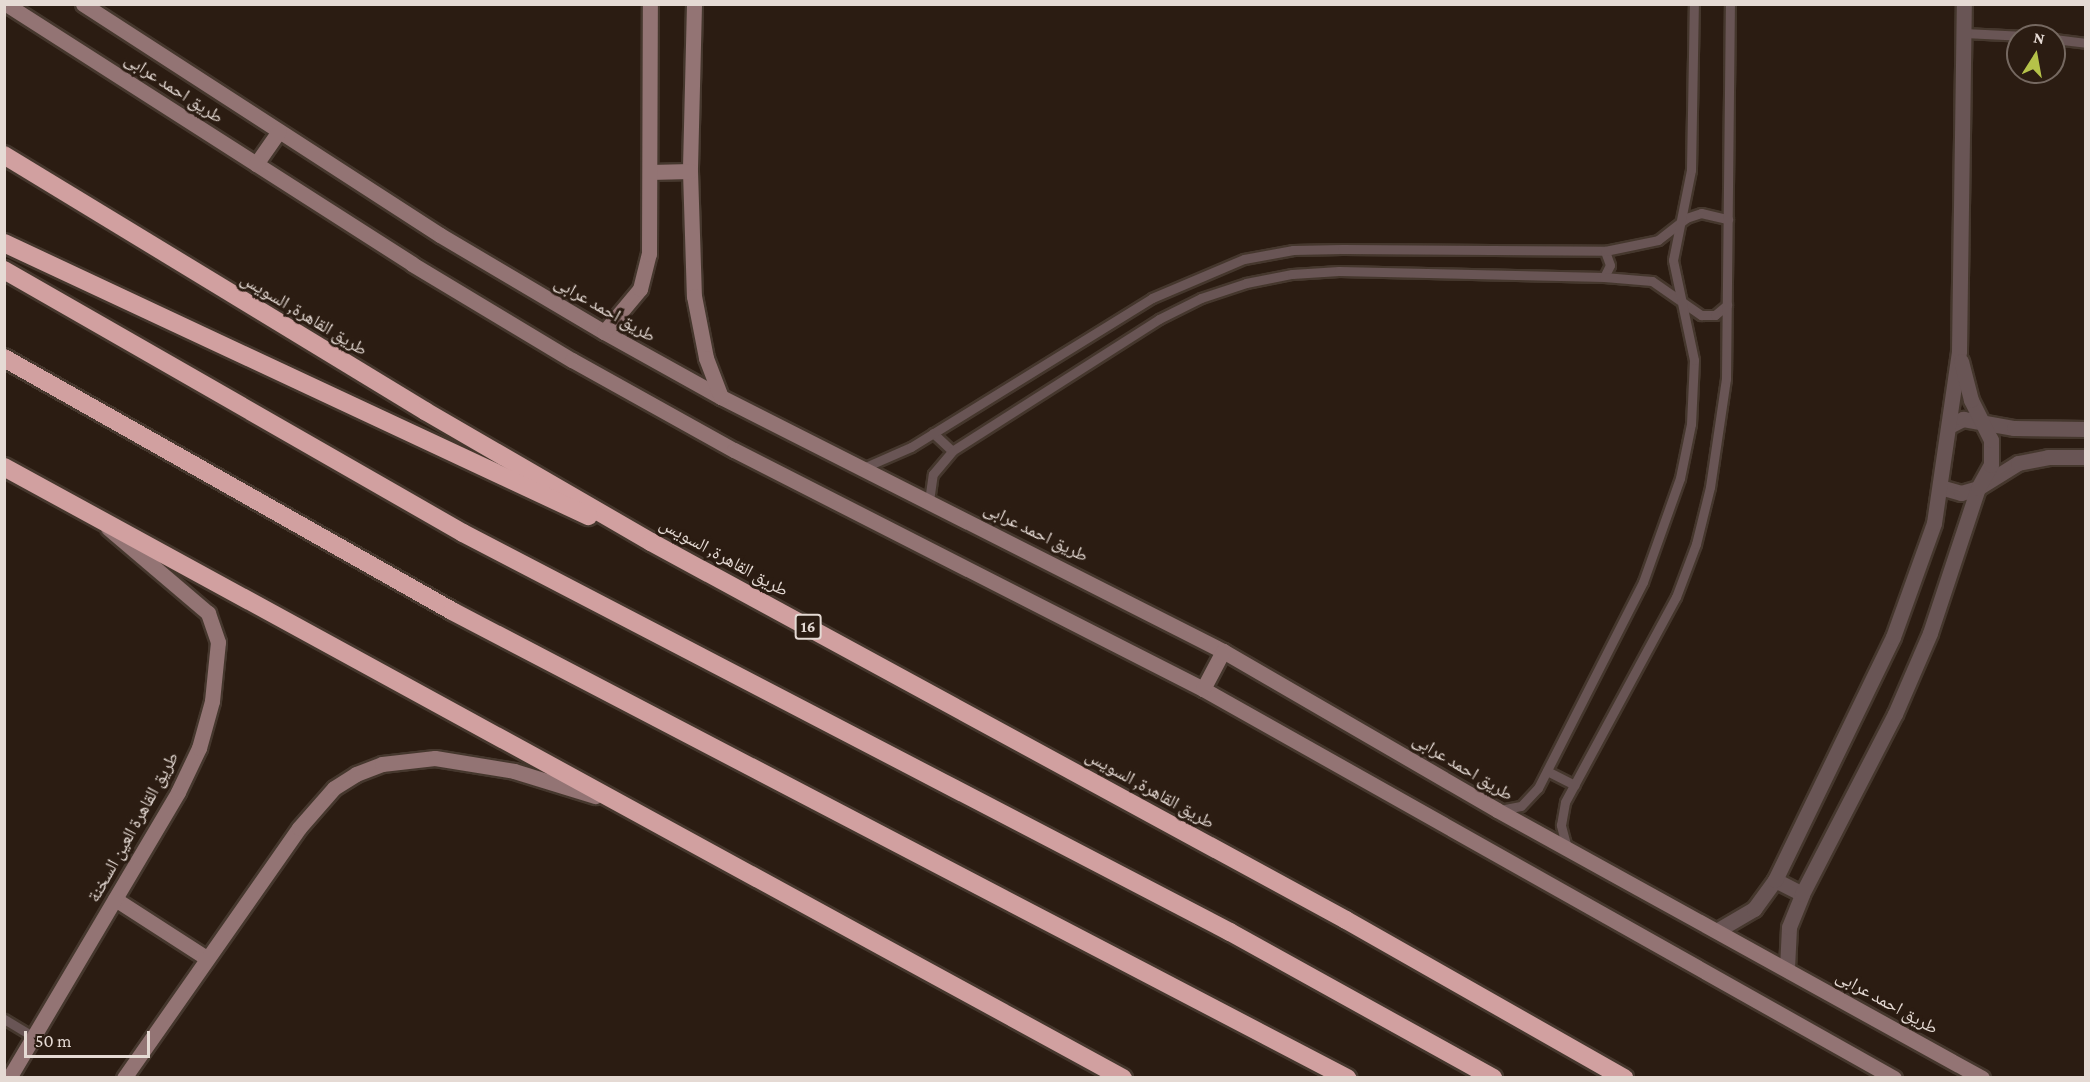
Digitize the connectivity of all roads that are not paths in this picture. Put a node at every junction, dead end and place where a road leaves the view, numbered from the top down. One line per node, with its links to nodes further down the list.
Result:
1 (6, 4): 14 (street, طريق احمد عرابى)
2 (83, 4): 12 (street, طريق احمد عرابى)
3 (650, 4): 15 (street)
4 (694, 4): 16 (street)
5 (1694, 4): 18 (lane)
6 (1730, 4): 17 (lane)
7 (1964, 4): 8 (street)
8 (1964, 33): 9 (lane); 26 (street)
9 (2006, 35)
10 (2066, 41): 11 (lane)
11 (2085, 43)
12 (279, 131): 14 (street); 25 (street, طريق احمد عرابى)
13 (4, 155): 41 (highway, طريق القاهرة, السويس / 16)
14 (256, 164): 43 (street, طريق احمد عرابى)
15 (650, 171): 16 (street); 25 (street)
16 (690, 171): 28 (street)
17 (1728, 219): 18 (lane); 24 (lane)
18 (1680, 224): 20 (lane); 23 (lane)
19 (4, 243): 41 (highway)
20 (1605, 251): 22 (lane); 32 (lane)
21 (4, 270): 61 (highway)
22 (1604, 277): 23 (lane); 33 (lane)
23 (1683, 304): 24 (lane); 44 (lane)
24 (1727, 305): 45 (lane)
25 (604, 332): 28 (street, طريق احمد عرابى)
26 (1959, 351): 29 (street); 30 (street)
27 (4, 358): 60 (highway)
28 (721, 397): 36 (street, طريق احمد عرابى)
29 (1983, 422): 30 (street); 31 (street); 38 (street)
30 (1949, 426): 37 (street)
31 (2085, 429)
32 (933, 434): 33 (lane); 36 (lane)
33 (952, 451): 39 (lane)
34 (2085, 457): 38 (street)
35 (4, 467): 40 (highway)
36 (863, 468): 39 (street, طريق احمد عرابى)
37 (1940, 487): 38 (street); 49 (street)
38 (1978, 488): 50 (street)
39 (929, 501): 42 (street, طريق احمد عرابى)
40 (97, 518): 46 (highway); 51 (street, طريق القاهرة العين السخنة)
41 (651, 542): 62 (highway, طريق القاهرة, السويس / 16)
42 (1223, 651): 43 (street); 47 (street, طريق احمد عرابى)
43 (1203, 689): 63 (street, طريق احمد عرابى)
44 (1547, 771): 45 (lane); 47 (lane)
45 (1575, 785): 48 (lane)
46 (627, 807): 53 (street); 59 (highway)
47 (1497, 810): 48 (street, طريق احمد عرابى)
48 (1567, 848): 52 (street, طريق احمد عرابى)
49 (1775, 880): 50 (street); 52 (street)
50 (1802, 894): 54 (street)
51 (115, 899): 53 (street); 56 (street, طريق القاهرة العين السخنة)
52 (1718, 930): 54 (street, طريق احمد عرابى)
53 (205, 957): 58 (street)
54 (1787, 968): 64 (street, طريق احمد عرابى)
55 (4, 1019): 56 (lane)
56 (33, 1037): 57 (street, طريق القاهرة العين السخنة)
57 (9, 1077)
58 (124, 1077)
59 (1123, 1077)
60 (1347, 1077)
61 (1493, 1077)
62 (1624, 1077)
63 (1894, 1077)
64 (1982, 1077)

